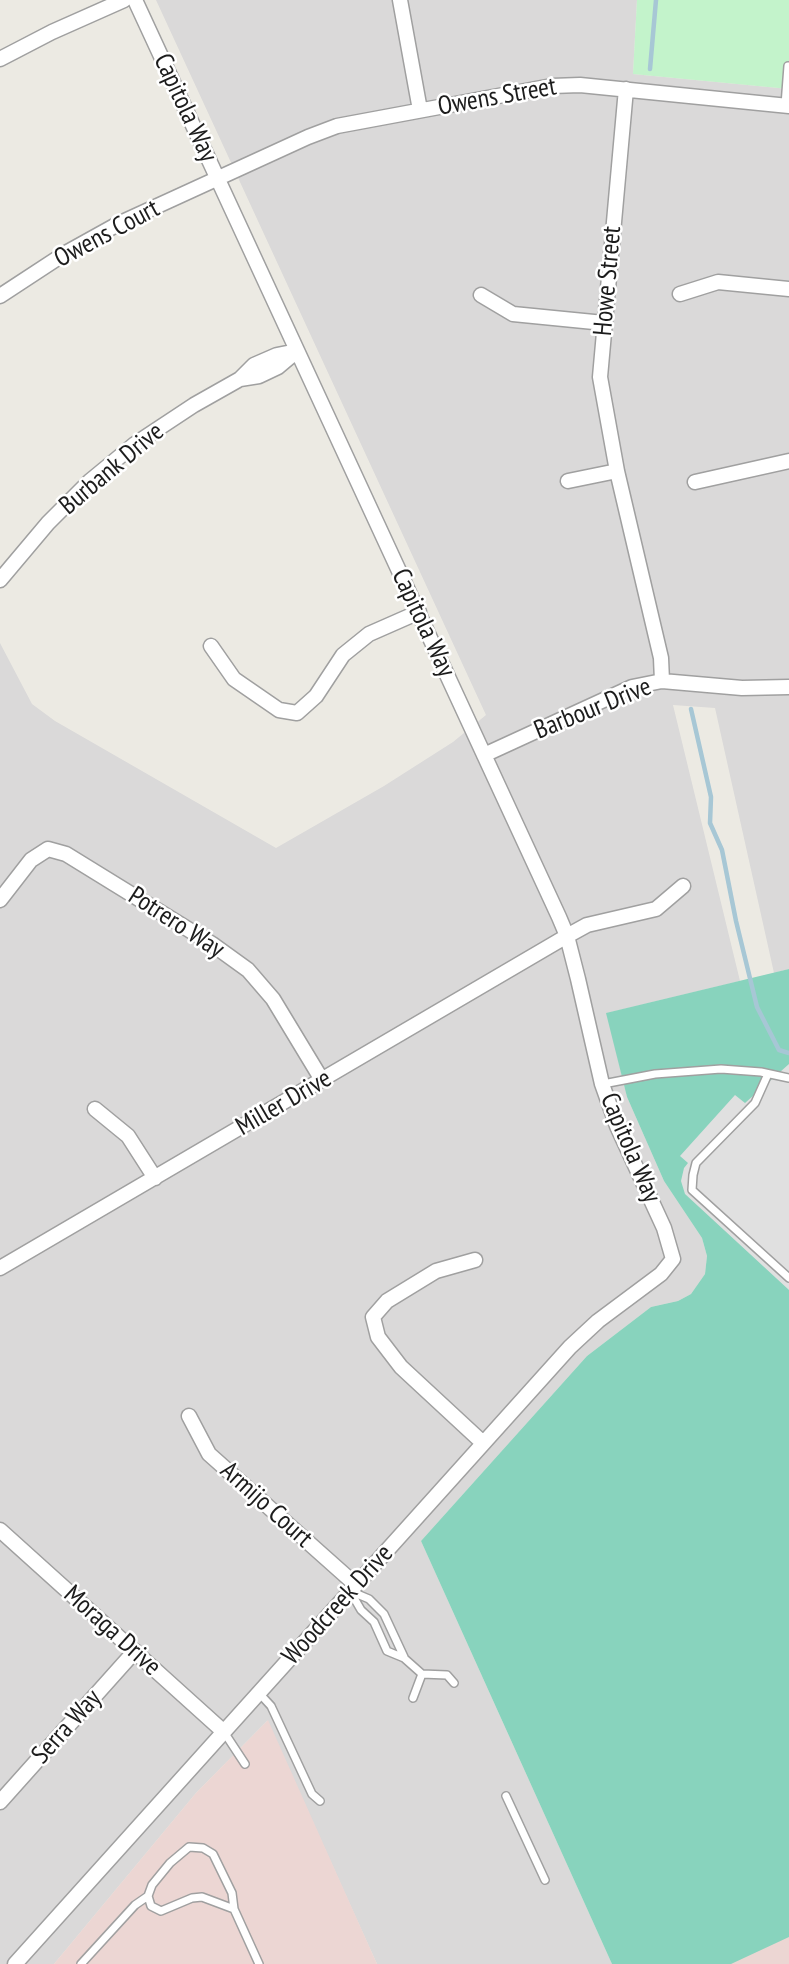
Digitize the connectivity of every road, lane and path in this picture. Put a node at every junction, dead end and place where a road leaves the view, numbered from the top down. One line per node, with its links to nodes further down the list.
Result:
1 (124, 0): 4 (street)
2 (135, 0): 9 (street, Capitola Way)
3 (400, 0): 8 (street)
4 (0, 59)
5 (788, 66): 7 (lane)
6 (626, 89): 7 (street, Owens Street); 8 (street, Owens Street); 14 (street, Howe Street)
7 (787, 105)
8 (420, 110): 9 (street, Owens Street)
9 (217, 179): 13 (street, Owens Court); 15 (street, Capitola Way)
10 (789, 289): 11 (street)
11 (680, 294)
12 (481, 295): 14 (street)
13 (0, 296)
14 (604, 323): 17 (street, Howe Street)
15 (297, 351): 20 (street, Burbank Drive); 21 (street, Capitola Way)
16 (789, 461): 19 (street)
17 (617, 471): 18 (street); 23 (street, Howe Street)
18 (568, 481)
19 (695, 482)
20 (0, 580)
21 (419, 612): 22 (street); 25 (street, Capitola Way)
22 (211, 646)
23 (662, 681): 24 (street, Barbour Drive); 25 (street, Barbour Drive)
24 (789, 687)
25 (484, 755): 28 (street, Capitola Way)
26 (683, 886): 28 (street, Miller Drive)
27 (0, 900): 31 (street, Potrero Way)
28 (567, 936): 31 (street, Miller Drive); 32 (street, Capitola Way)
29 (768, 1073): 30 (lane); 32 (lane); 38 (lane)
30 (789, 1078)
31 (322, 1080): 34 (street, Miller Drive)
32 (602, 1084): 35 (street, Capitola Way)
33 (95, 1109): 34 (street)
34 (155, 1178): 37 (street, Miller Drive)
35 (673, 1259): 40 (street, Woodcreek Drive)
36 (475, 1260): 40 (street)
37 (0, 1268)
38 (789, 1278)
39 (189, 1416): 42 (street, Armijo Court)
40 (483, 1443): 42 (street, Woodcreek Drive)
41 (0, 1531): 43 (street, Moraga Drive)
42 (353, 1588): 44 (lane); 44 (lane); 47 (street, Woodcreek Drive)
43 (135, 1651): 49 (street, Moraga Drive); 53 (street, Serra Way)
44 (404, 1658): 45 (lane)
45 (422, 1674): 46 (lane); 48 (lane)
46 (454, 1683)
47 (259, 1693): 49 (street, Woodcreek Drive); 52 (lane)
48 (413, 1698)
49 (224, 1732): 50 (lane); 57 (street, Woodcreek Drive)
50 (245, 1764)
51 (506, 1796): 54 (lane)
52 (320, 1801)
53 (0, 1802)
54 (545, 1880)
55 (148, 1896): 56 (lane); 56 (lane); 58 (lane)
56 (234, 1909): 59 (lane)
57 (15, 1964)
58 (81, 1964)
59 (259, 1964)

